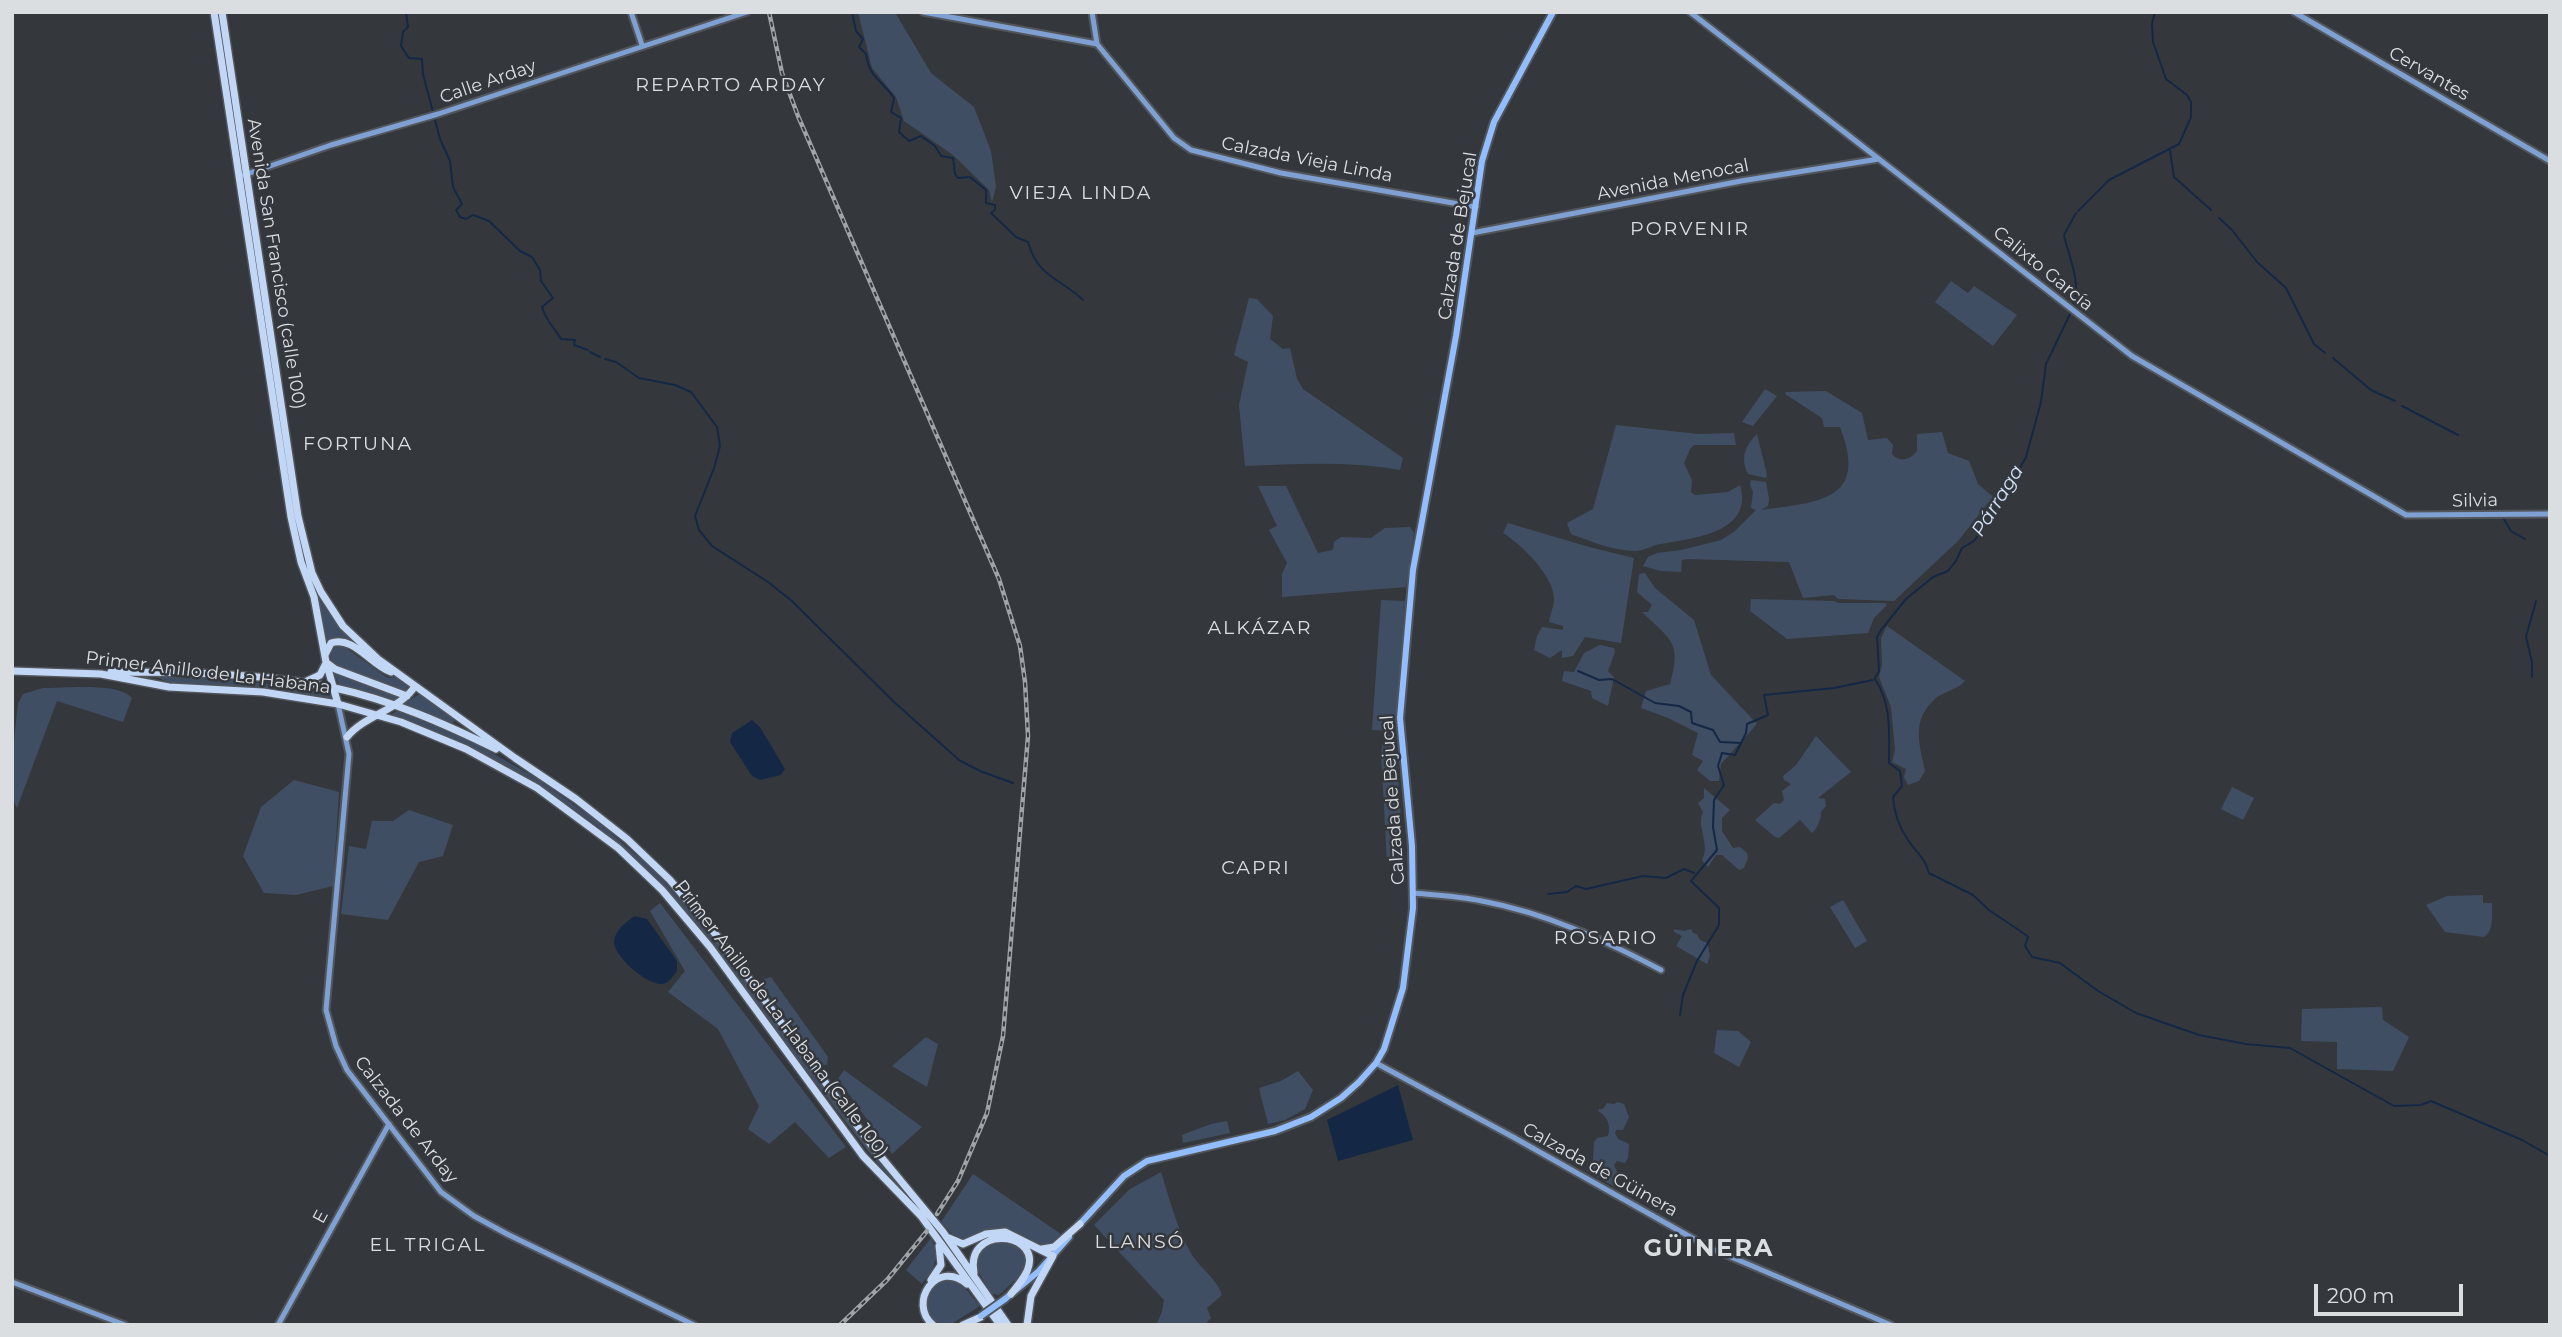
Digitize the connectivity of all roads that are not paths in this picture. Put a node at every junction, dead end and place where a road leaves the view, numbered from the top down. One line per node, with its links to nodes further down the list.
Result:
1 (214, 12): 14 (highway, Avenida San Francisco (calle 100))
2 (222, 12): 14 (highway, Avenida San Francisco (calle 100))
3 (631, 12): 11 (street)
4 (747, 12): 11 (street, Calle Arday)
5 (923, 12): 10 (street)
6 (1091, 12): 10 (street)
7 (1553, 12): 15 (main road, Calzada de Bejucal)
8 (1690, 12): 12 (street, Calixto García)
9 (2294, 12): 13 (street, Cervantes)
10 (1097, 44): 15 (street, Calzada Vieja Linda)
11 (642, 45): 14 (street, Calle Arday)
12 (1878, 158): 16 (street, Avenida Menocal); 17 (street, Calixto García)
13 (2550, 161)
14 (243, 176): 19 (highway, Avenida San Francisco (calle 100)); 23 (highway, Avenida San Francisco (calle 100))
15 (1476, 207): 16 (main road, Calzada de Bejucal)
16 (1472, 233): 35 (main road, Calzada de Bejucal)
17 (2401, 513): 18 (street, Silvia)
18 (2550, 514)
19 (325, 658): 23 (highway); 25 (highway); 27 (highway, Avenida San Francisco (calle 100)); 28 (highway)
20 (12, 671): 22 (highway, Primer Anillo de La Habana)
21 (148, 672): 22 (highway, Primer Anillo de La Habana); 24 (highway); 25 (highway, Primer Anillo de La Habana)
22 (75, 673): 24 (highway, Primer Anillo de La Habana)
23 (398, 674): 26 (highway, Avenida San Francisco (calle 100))
24 (142, 682): 29 (highway, Primer Anillo de La Habana)
25 (301, 683): 27 (highway, Primer Anillo de La Habana)
26 (415, 686): 28 (highway); 34 (highway, Avenida San Francisco (calle 100))
27 (335, 688): 29 (highway, Avenida San Francisco (calle 100)); 30 (highway, Primer Anillo de La Habana); 31 (highway)
28 (407, 696): 30 (highway)
29 (338, 704): 31 (highway, Primer Anillo de La Habana); 33 (street, Calzada de Arday)
30 (393, 705): 32 (highway); 34 (highway, Primer Anillo de La Habana)
31 (359, 709): 32 (highway)
32 (375, 714): 33 (highway); 41 (highway, Primer Anillo de La Habana (Calle 100))
33 (346, 737): 38 (street, Calzada de Arday)
34 (515, 758): 40 (highway, Primer Anillo de La Habana (Calle 100))
35 (1413, 893): 36 (street); 37 (main road, Calzada de Bejucal)
36 (1661, 970)
37 (1376, 1063): 39 (main road, Calzada de Bejucal); 59 (street, Calzada de Güinera)
38 (389, 1124): 50 (street, E); 51 (street, Calzada de Arday)
39 (1080, 1224): 42 (highway); 43 (main road, Calzada de Bejucal)
40 (943, 1232): 42 (highway); 45 (highway, Primer Anillo de La Habana (Calle 100))
41 (933, 1233): 46 (highway, Primer Anillo de La Habana (Calle 100)); 52 (highway)
42 (1041, 1249): 43 (highway)
43 (1053, 1256): 47 (main road, Calzada de Bejucal); 58 (highway)
44 (12, 1282): 49 (street)
45 (978, 1283): 47 (highway); 57 (highway, Primer Anillo de La Habana (Calle 100))
46 (979, 1296): 53 (highway); 56 (highway, Primer Anillo de La Habana (Calle 100))
47 (1008, 1296): 48 (main road, Calzada de Bejucal, bridge)
48 (981, 1317): 54 (highway); 55 (highway)
49 (125, 1325)
50 (278, 1325)
51 (694, 1325)
52 (921, 1325)
53 (933, 1325)
54 (963, 1325)
55 (972, 1325)
56 (1000, 1325)
57 (1008, 1325)
58 (1027, 1325)
59 (1891, 1325)

